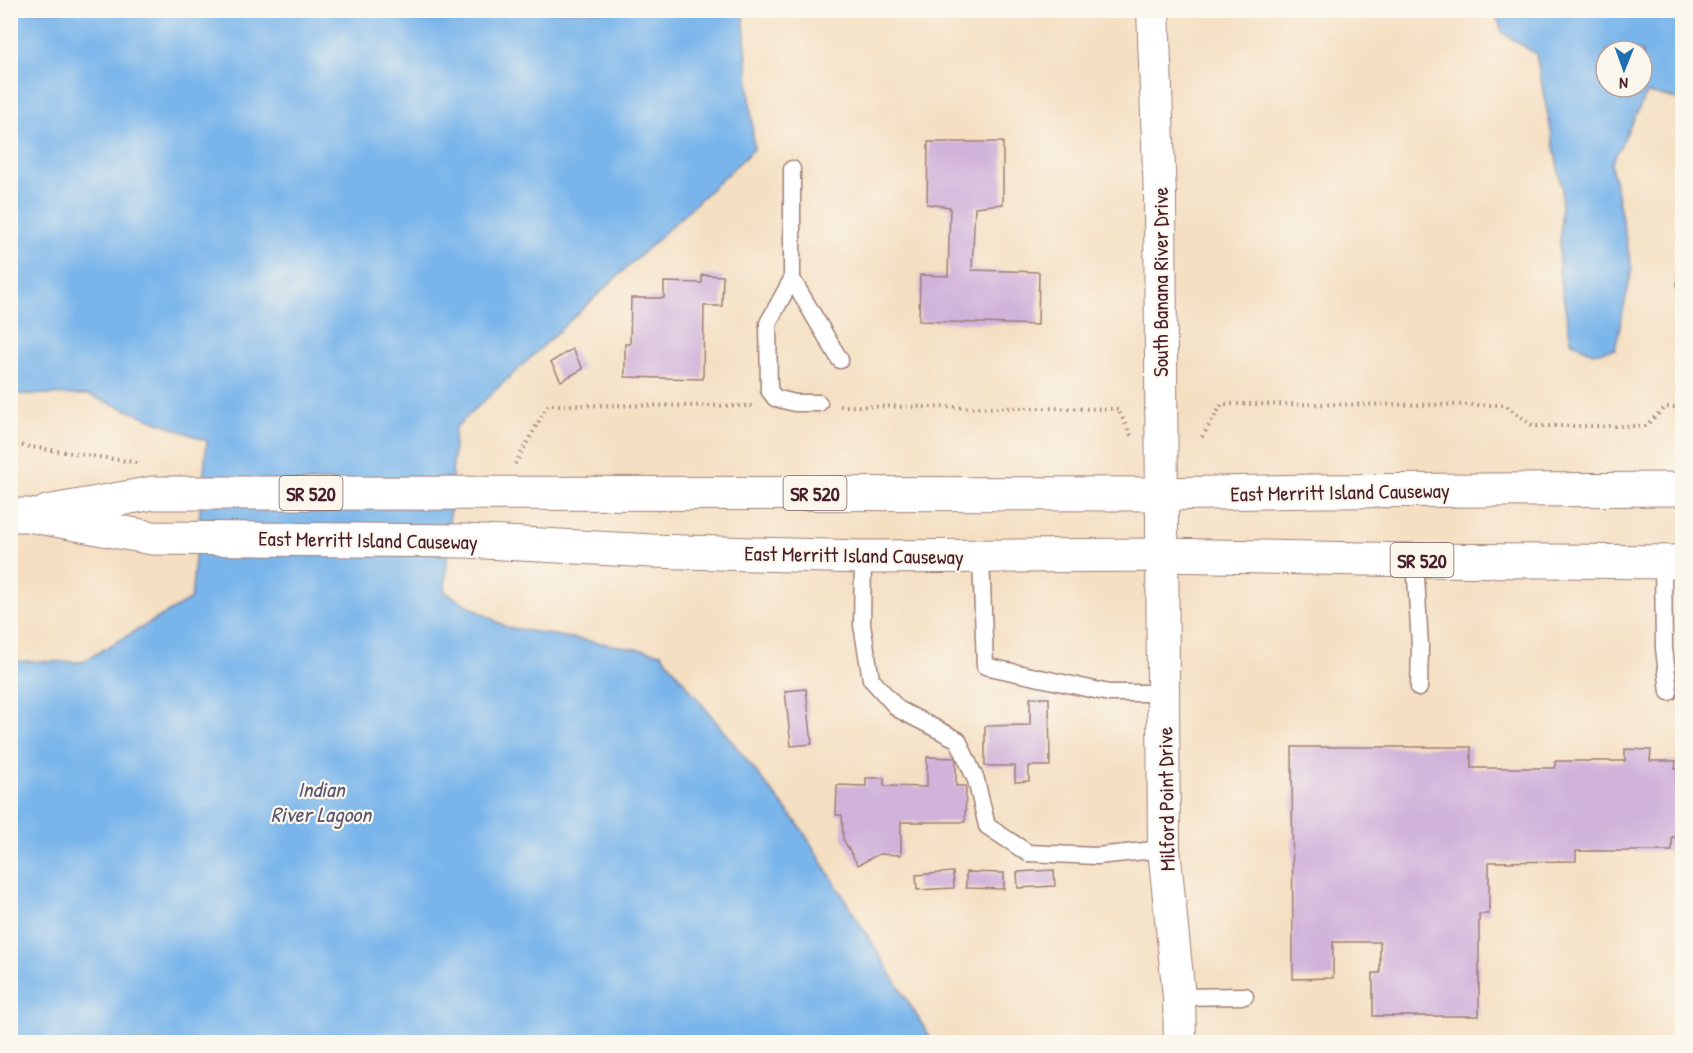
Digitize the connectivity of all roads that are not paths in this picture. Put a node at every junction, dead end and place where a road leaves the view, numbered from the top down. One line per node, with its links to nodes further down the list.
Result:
1 (1154, 10): 7 (street, South Banana River Drive)
2 (792, 169): 3 (lane)
3 (792, 279): 4 (lane); 5 (lane)
4 (840, 360)
5 (819, 403)
6 (1683, 489): 7 (main road, East Merritt Island Causeway / SR 520)
7 (1161, 494): 8 (main road, East Merritt Island Causeway / SR 520); 9 (street, South Banana River Drive)
8 (19, 515): 10 (main road, East Merritt Island Causeway / SR 520)
9 (1161, 555): 11 (main road, East Merritt Island Causeway / SR 520); 12 (main road, East Merritt Island Causeway / SR 520); 16 (street, Milford Point Drive)
10 (863, 556): 11 (main road, East Merritt Island Causeway / SR 520); 17 (lane)
11 (981, 556): 16 (lane)
12 (1415, 560): 13 (main road, East Merritt Island Causeway / SR 520); 14 (lane)
13 (1673, 562): 15 (lane)
14 (1419, 688)
15 (1669, 692)
16 (1164, 693): 17 (street, Milford Point Drive)
17 (1164, 849): 19 (street, Milford Point Drive)
18 (1245, 996): 19 (lane)
19 (1179, 997): 20 (street, Milford Point Drive)
20 (1180, 1042)

